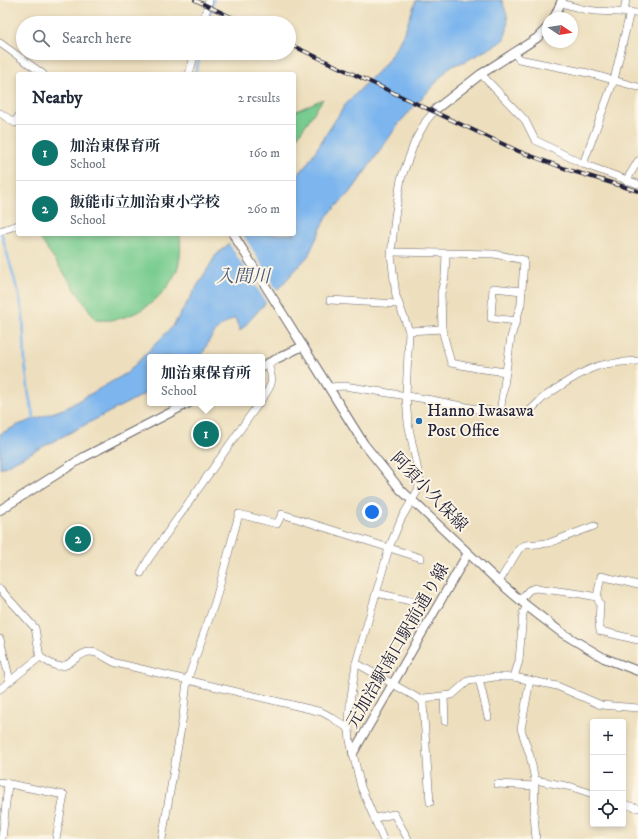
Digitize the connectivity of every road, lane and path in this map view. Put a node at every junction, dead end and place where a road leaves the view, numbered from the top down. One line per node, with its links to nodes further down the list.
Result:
1 (209, 0): 7 (street)
2 (626, 0): 5 (street)
3 (561, 1): 4 (street); 5 (street)
4 (556, 12)
5 (627, 12): 6 (street); 17 (street)
6 (638, 13)
7 (205, 16)
8 (542, 33): 11 (street)
9 (0, 42): 10 (street)
10 (16, 54)
11 (515, 54): 16 (street); 17 (street)
12 (24, 60): 14 (street)
13 (193, 60): 15 (street)
14 (40, 72)
15 (190, 72)
16 (481, 74): 19 (street); 23 (street)
17 (614, 80): 18 (street); 23 (street)
18 (638, 87)
19 (436, 109): 29 (street)
20 (0, 113): 21 (street)
21 (16, 121)
22 (638, 162): 24 (street)
23 (584, 164): 24 (street)
24 (626, 181): 25 (street)
25 (638, 184)
26 (16, 226): 27 (street)
27 (0, 231)
28 (234, 236): 37 (street, 阿須小久保線)
29 (392, 252): 30 (street); 33 (street)
30 (446, 254): 31 (street); 35 (street)
31 (522, 290): 34 (street); 34 (street)
32 (330, 300): 33 (street)
33 (398, 304): 36 (street)
34 (517, 321): 40 (street)
35 (442, 329): 36 (street); 40 (street)
36 (409, 331): 43 (street)
37 (303, 346): 39 (street); 41 (street, 阿須小久保線)
38 (638, 362): 46 (street)
39 (265, 365): 42 (street)
40 (506, 372): 46 (street)
41 (329, 387): 43 (street); 47 (street, 阿須小久保線)
42 (265, 394)
43 (406, 396): 46 (street); 47 (street)
44 (183, 406): 48 (street)
45 (257, 406): 53 (street)
46 (500, 413)
47 (412, 501): 50 (street); 51 (street, 阿須小久保線)
48 (0, 510)
49 (594, 526): 54 (street)
50 (389, 548): 52 (street); 57 (street); 71 (street)
51 (468, 553): 54 (street, 阿須小久保線); 72 (street, 元加治駅南口駅前通り線)
52 (421, 558)
53 (142, 573)
54 (499, 582): 59 (street, 阿須小久保線)
55 (638, 585): 58 (street)
56 (0, 590): 64 (street)
57 (377, 593): 60 (street); 65 (street)
58 (597, 597): 59 (street); 63 (street)
59 (520, 600): 61 (street, 阿須小久保線)
60 (415, 602)
61 (527, 606): 66 (street, 阿須小久保線); 67 (street)
62 (0, 639): 70 (street)
63 (638, 640)
64 (40, 657): 70 (street); 71 (street)
65 (356, 663): 72 (street); 79 (street)
66 (638, 671)
67 (514, 677): 68 (street); 69 (street)
68 (479, 679): 74 (street); 77 (street)
69 (530, 680): 76 (street); 82 (street)
70 (10, 681): 73 (street)
71 (187, 681): 79 (street); 92 (street)
72 (393, 684): 75 (street); 80 (street, 元加治駅南口駅前通り線)
73 (0, 689)
74 (444, 696): 75 (street); 78 (street)
75 (421, 700): 86 (street)
76 (638, 708)
77 (488, 717)
78 (445, 721)
79 (349, 729): 80 (street)
80 (353, 753): 89 (street)
81 (0, 782): 83 (street)
82 (535, 783): 84 (street); 85 (street); 95 (street)
83 (8, 784): 90 (street); 91 (street)
84 (497, 784)
85 (590, 793)
86 (430, 802)
87 (626, 805): 88 (street)
88 (638, 808)
89 (375, 818): 93 (street); 94 (street)
90 (2, 839)
91 (56, 839)
92 (162, 839)
93 (383, 839)
94 (408, 839)
95 (536, 839)

